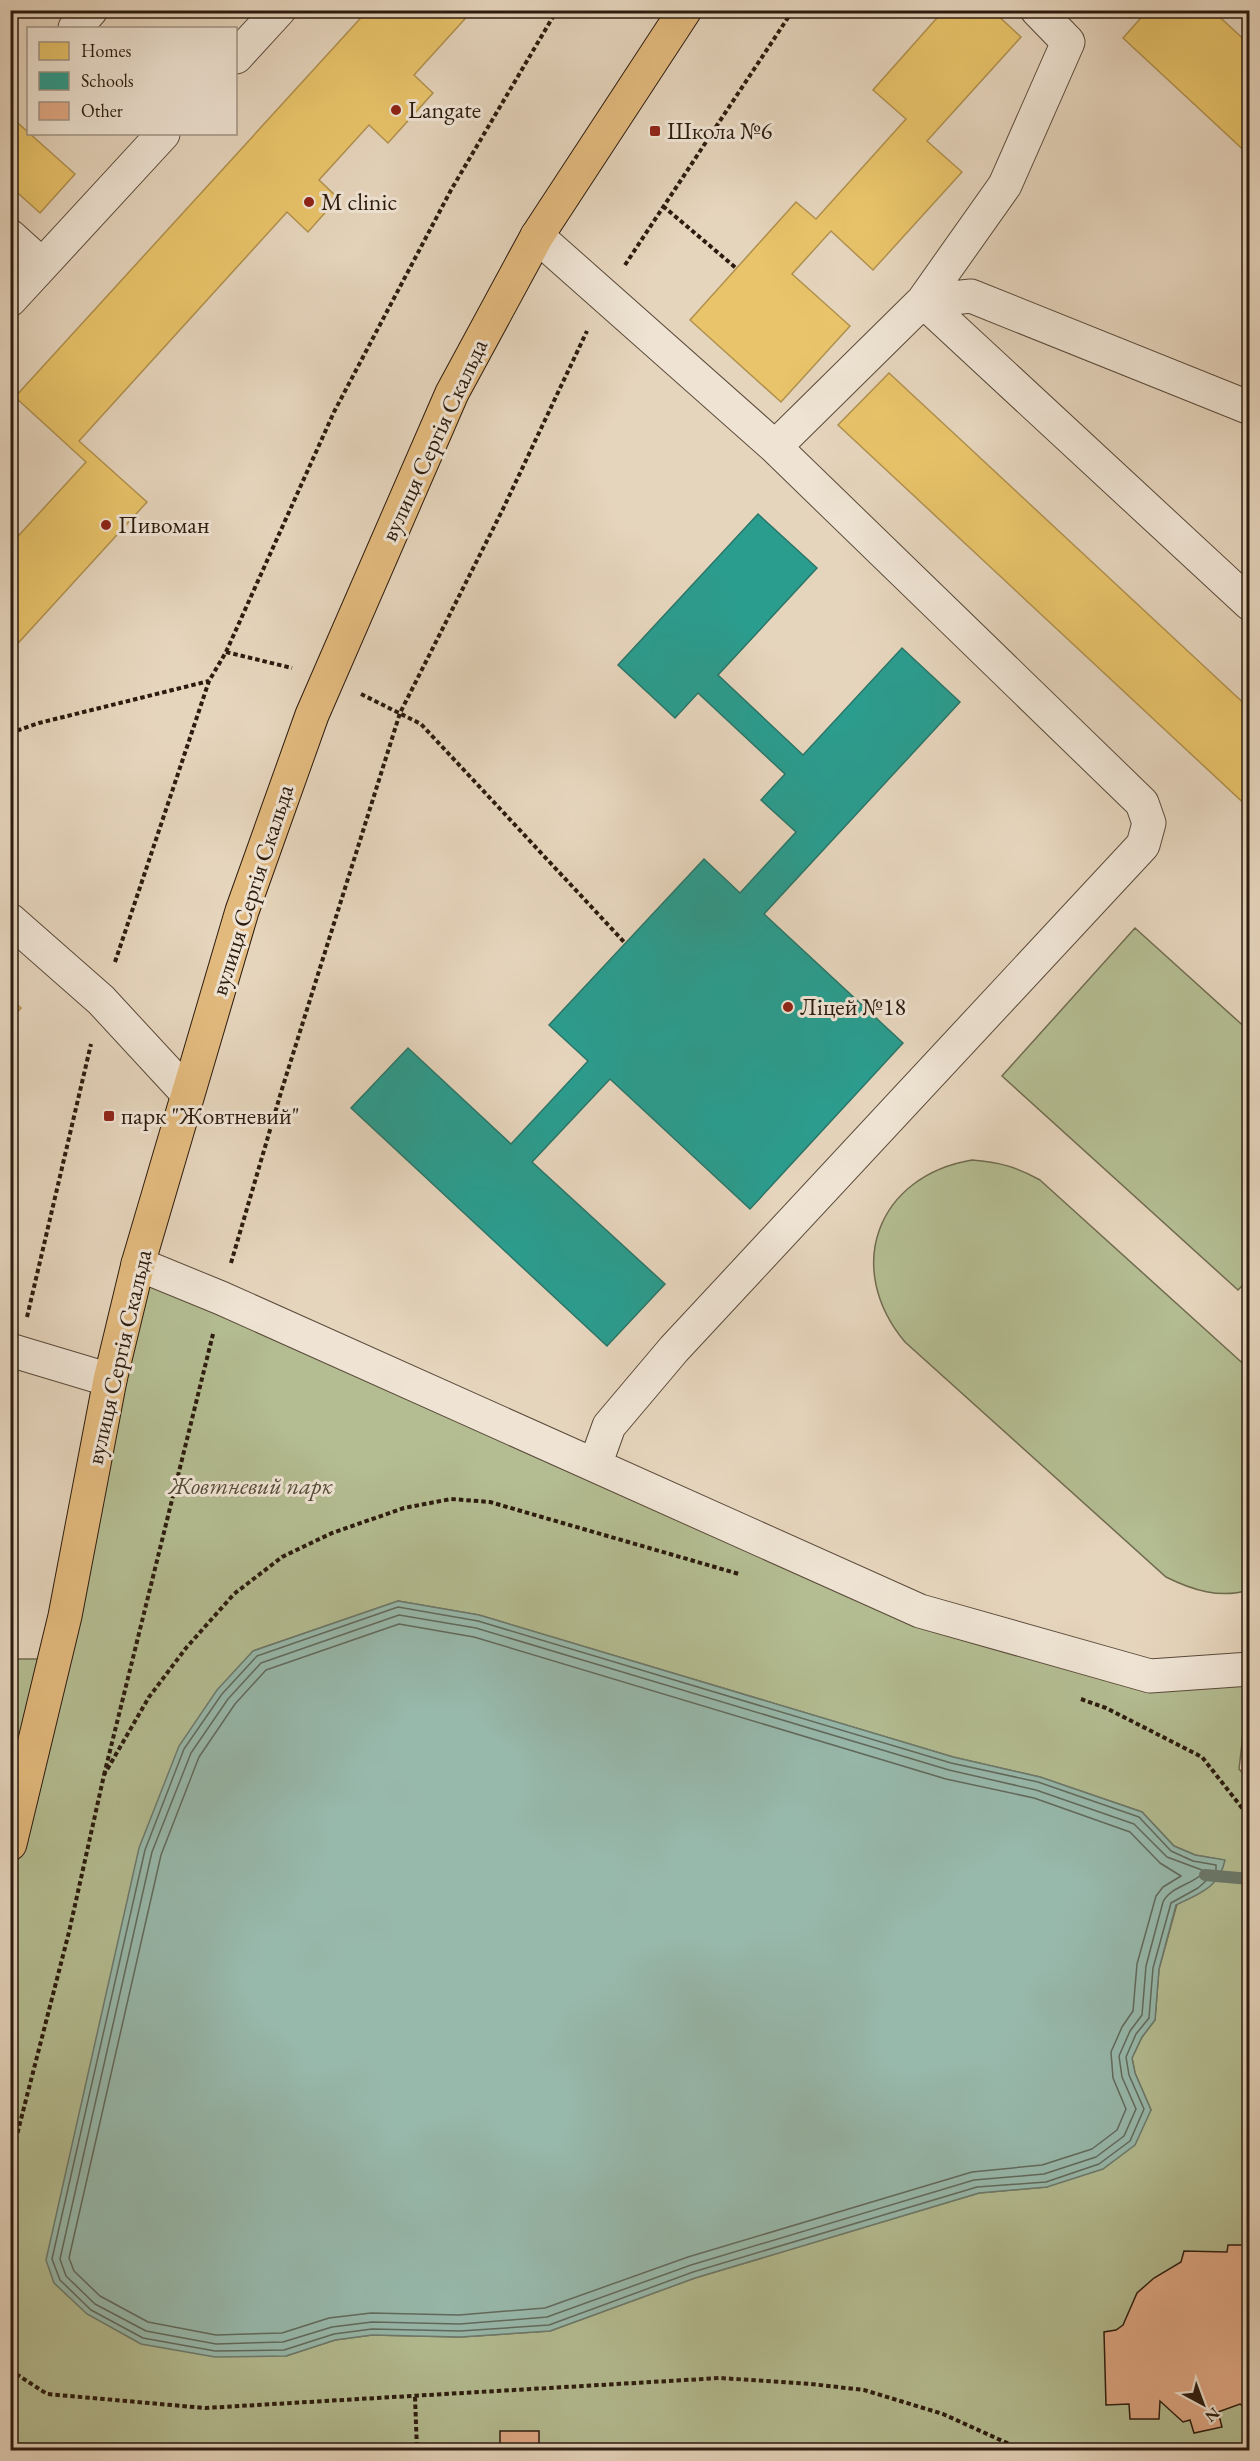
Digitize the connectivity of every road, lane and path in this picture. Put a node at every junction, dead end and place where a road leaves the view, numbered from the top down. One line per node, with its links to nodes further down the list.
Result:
1 (91, 10): 7 (street)
2 (279, 10): 8 (street)
3 (557, 10): 21 (path)
4 (685, 10): 12 (main road, вулиця Сергія Скальда)
5 (793, 10): 10 (path)
6 (1037, 10): 17 (street)
7 (76, 27)
8 (237, 56)
9 (162, 135): 13 (street)
10 (663, 206): 14 (path); 15 (path)
11 (10, 236): 13 (street)
12 (537, 236): 15 (street); 22 (main road, вулиця Сергія Скальда)
13 (41, 264): 16 (street)
14 (736, 268)
15 (604, 295): 19 (street); 24 (path)
16 (10, 300)
17 (923, 301): 18 (street); 19 (street); 20 (street)
18 (1249, 409)
19 (775, 447): 34 (street)
20 (1250, 604)
21 (226, 652): 22 (path); 23 (path)
22 (326, 677): 24 (path); 29 (main road, вулиця Сергія Скальда)
23 (208, 681): 25 (path); 28 (path)
24 (399, 713): 27 (path); 31 (path)
25 (10, 733)
26 (10, 920): 28 (street)
27 (625, 943)
28 (101, 1000): 29 (street); 32 (path)
29 (187, 1093): 30 (main road, вулиця Сергія Скальда)
30 (138, 1264): 31 (street); 33 (main road, вулиця Сергія Скальда)
31 (221, 1298): 34 (street); 38 (path)
32 (15, 1352): 33 (street)
33 (110, 1380): 40 (main road, вулиця Сергія Скальда)
34 (596, 1465): 36 (street)
35 (742, 1575): 38 (path)
36 (1250, 1669)
37 (1073, 1696): 39 (path)
38 (104, 1775): 41 (path)
39 (1250, 1818)
40 (10, 1844)
41 (10, 2162)
42 (10, 2370): 43 (path)
43 (415, 2397): 44 (path); 45 (path)
44 (417, 2451)
45 (1037, 2451)

